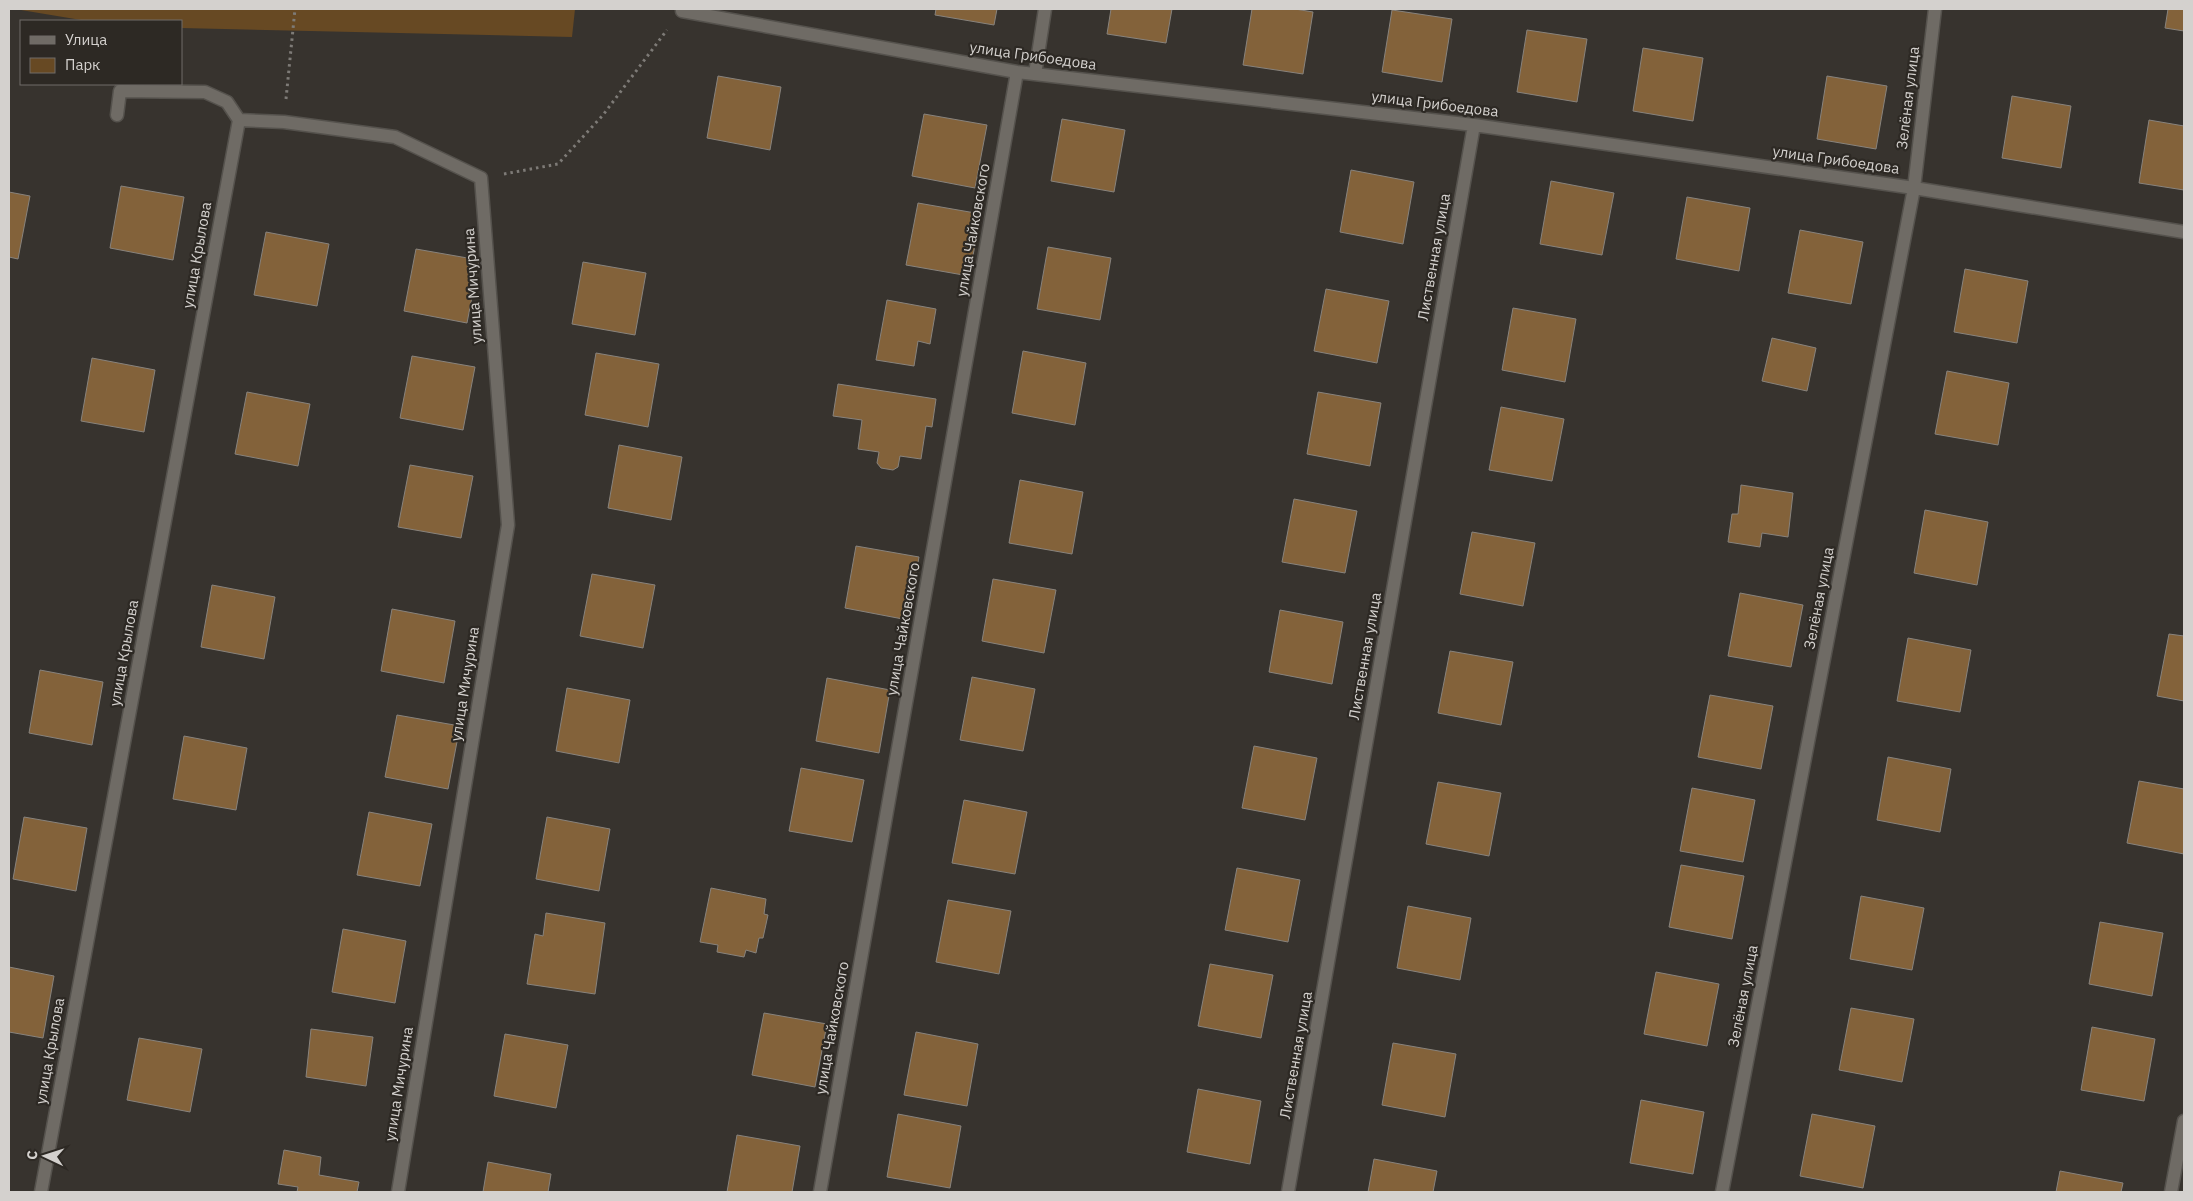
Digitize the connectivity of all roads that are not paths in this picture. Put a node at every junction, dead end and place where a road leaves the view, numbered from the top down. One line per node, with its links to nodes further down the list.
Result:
1 (1045, 9): 5 (street)
2 (1935, 9): 9 (street, Зелёная улица)
3 (682, 11): 4 (street, улица Грибоедова)
4 (1017, 72): 5 (street, улица Грибоедова); 14 (street, улица Чайковского)
5 (1035, 74): 8 (street, улица Грибоедова)
6 (117, 115): 7 (street)
7 (239, 120): 12 (street, улица Крылова); 13 (street, улица Мичурина)
8 (1474, 125): 9 (street, улица Грибоедова); 15 (street, Лиственная улица)
9 (1914, 188): 10 (street, улица Грибоедова); 16 (street, Зелёная улица)
10 (2184, 232)
11 (2184, 1121): 17 (street)
12 (40, 1192)
13 (398, 1192)
14 (820, 1192)
15 (1288, 1192)
16 (1722, 1192)
17 (2171, 1192)

